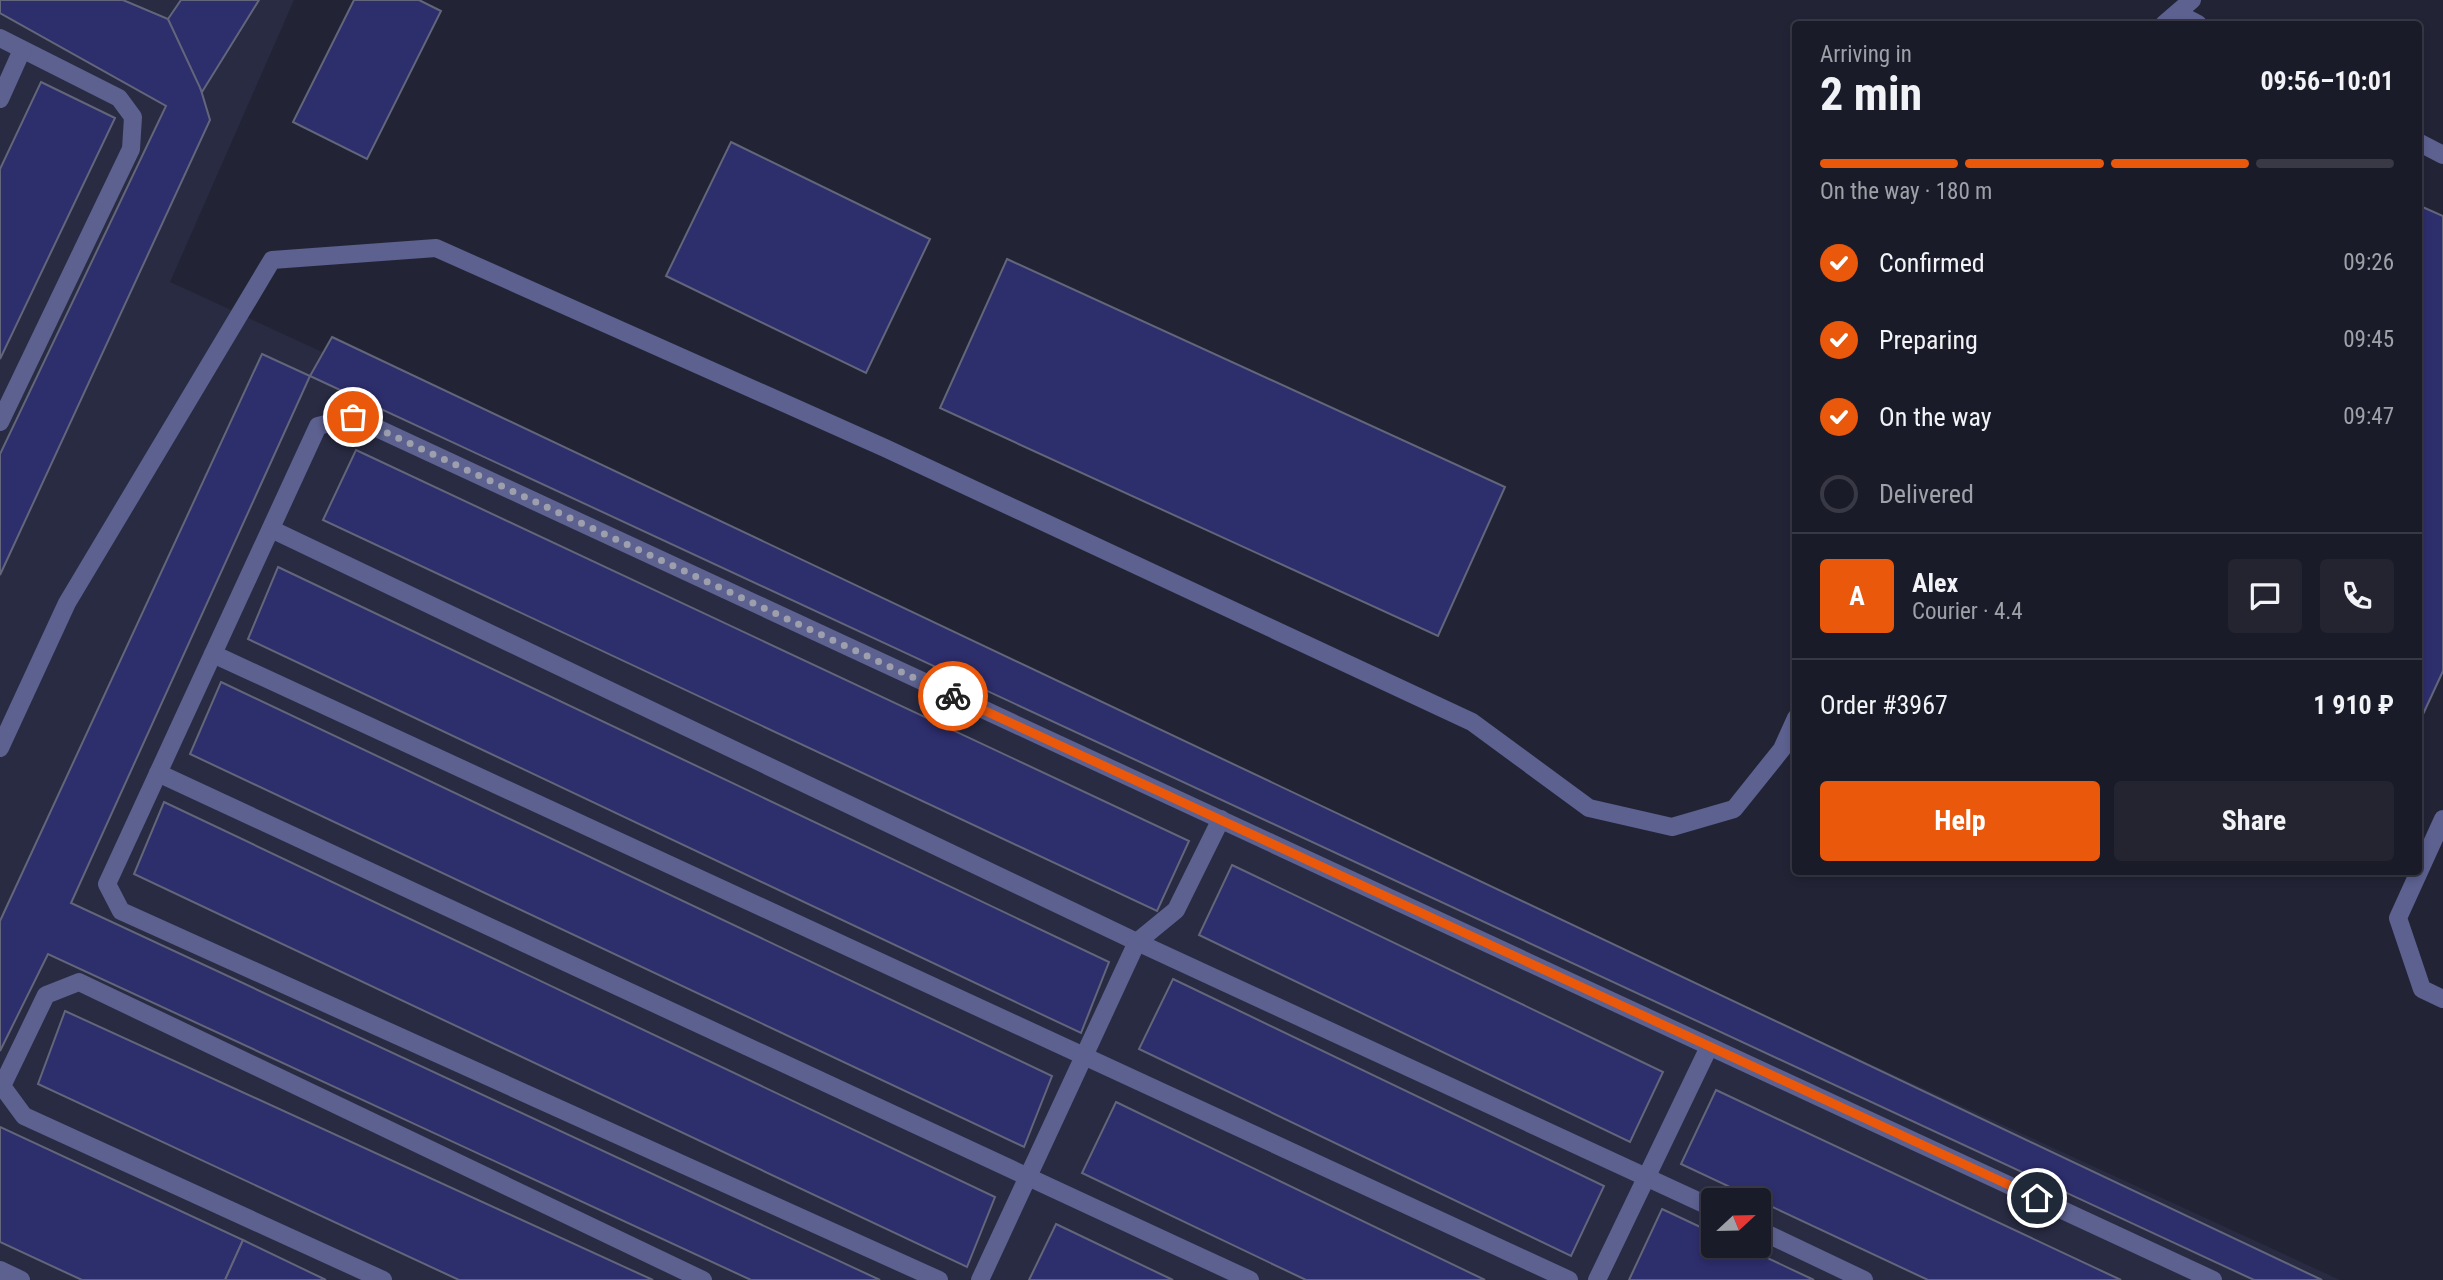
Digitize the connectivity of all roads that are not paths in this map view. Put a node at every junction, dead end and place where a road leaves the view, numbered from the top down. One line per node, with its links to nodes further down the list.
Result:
1 (2192, 0): 2 (lane)
2 (2170, 19)
3 (0, 38): 4 (lane)
4 (22, 50): 5 (lane); 8 (lane)
5 (0, 99)
6 (2422, 144): 7 (lane)
7 (2443, 155)
8 (0, 422)
9 (271, 529): 10 (lane); 14 (lane); 18 (lane)
10 (213, 654): 13 (lane); 21 (lane)
11 (1792, 727): 12 (lane)
12 (0, 748)
13 (158, 773): 22 (lane); 30 (lane)
14 (1221, 819): 18 (lane); 20 (lane)
15 (2443, 819): 16 (lane)
16 (2422, 865)
17 (2418, 875): 19 (lane)
18 (1137, 942): 21 (lane); 23 (lane)
19 (2443, 999)
20 (1709, 1047): 23 (lane); 36 (lane)
21 (1085, 1055): 22 (lane); 33 (lane)
22 (1028, 1176): 31 (lane); 32 (lane)
23 (1647, 1176): 24 (lane); 34 (lane)
24 (1701, 1202)
25 (1771, 1236): 35 (lane)
26 (0, 1270): 27 (lane)
27 (21, 1280)
28 (383, 1280): 29 (lane)
29 (703, 1280)
30 (939, 1280)
31 (981, 1280)
32 (1250, 1280)
33 (1569, 1280)
34 (1597, 1280)
35 (1864, 1280)
36 (2213, 1280)

